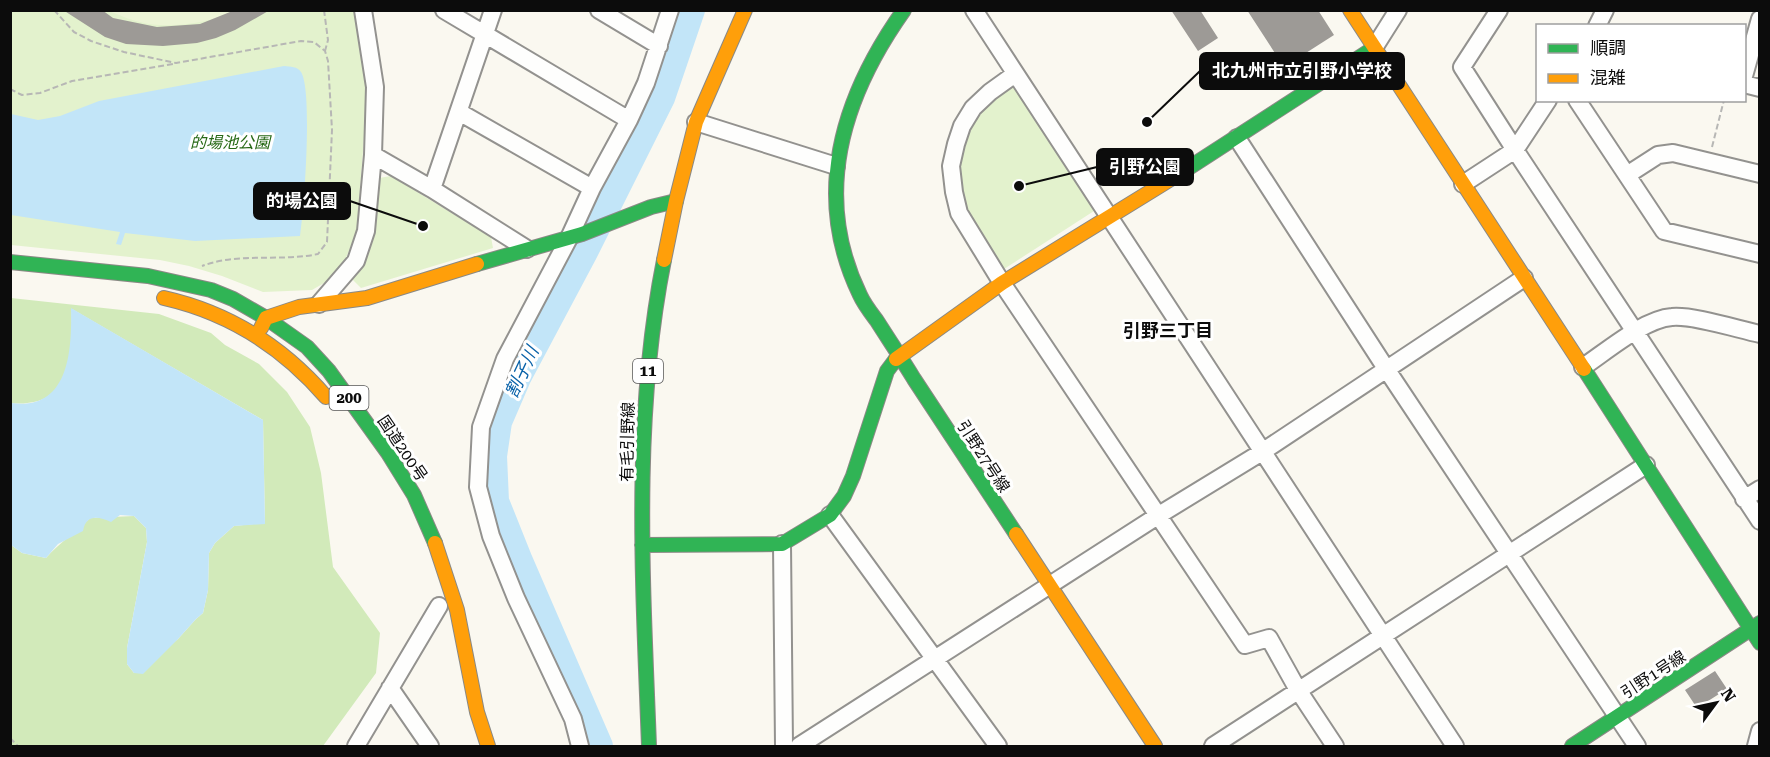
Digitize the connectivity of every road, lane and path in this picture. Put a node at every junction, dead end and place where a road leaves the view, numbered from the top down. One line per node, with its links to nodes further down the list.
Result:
1 (54, 10): 21 (path)
2 (324, 10): 20 (path)
3 (363, 10): 33 (street)
4 (444, 10): 17 (street)
5 (493, 10): 17 (street)
6 (599, 10): 18 (street)
7 (670, 10): 18 (street)
8 (746, 10): 30 (main road, 有毛引野線 / 11)
9 (904, 10): 35 (main road, 引野27号線)
10 (974, 10): 23 (street)
11 (1350, 10): 19 (main road)
12 (1398, 10): 19 (street)
13 (1499, 10): 32 (street)
14 (1605, 10): 16 (street)
15 (1760, 19): 22 (street)
16 (1598, 24)
17 (485, 34): 28 (street); 29 (street)
18 (659, 46): 29 (street)
19 (1374, 48): 31 (main road); 38 (main road)
20 (325, 51): 21 (path); 47 (path)
21 (176, 63): 24 (path)
22 (1746, 69)
23 (1015, 74): 42 (street); 49 (street)
24 (10, 89)
25 (1547, 102): 32 (street)
26 (1578, 102): 37 (street)
27 (1724, 102): 34 (path)
28 (459, 112): 39 (street); 40 (street)
29 (629, 120): 39 (street)
30 (696, 122): 35 (street); 41 (main road, 有毛引野線 / 11)
31 (1237, 138): 42 (main road); 58 (street)
32 (1515, 150): 38 (street); 53 (street)
33 (373, 155): 40 (street); 51 (street)
34 (1709, 162): 36 (street); 37 (street)
35 (836, 166): 56 (main road, 引野27号線)
36 (1760, 174)
37 (1628, 175): 45 (street)
38 (1463, 184): 48 (main road)
39 (592, 188): 43 (street)
40 (432, 189): 44 (street)
41 (676, 201): 43 (main road); 68 (main road, 有毛引野線 / 11)
42 (1107, 216): 49 (main road); 60 (street)
43 (575, 236): 44 (main road); 87 (street)
44 (526, 249): 51 (main road)
45 (1760, 254)
46 (10, 262): 52 (main road, 国道200号 / 200)
47 (196, 268)
48 (1524, 278): 57 (main road); 58 (street)
49 (1002, 283): 56 (main road); 65 (street)
50 (151, 295): 55 (main road, 200)
51 (319, 304): 52 (main road)
52 (266, 318): 55 (main road); 86 (main road, 国道200号 / 200)
53 (1636, 332): 54 (street); 57 (street); 63 (street)
54 (1760, 334)
55 (257, 335): 59 (main road, 200)
56 (898, 355): 64 (main road); 70 (main road, 引野27号線)
57 (1583, 367): 61 (main road)
58 (1387, 370): 60 (street); 69 (street)
59 (337, 411)
60 (1262, 452): 65 (street); 75 (street)
61 (1646, 465): 69 (street); 73 (main road)
62 (1760, 489): 63 (street)
63 (1744, 499): 66 (street)
64 (830, 515): 67 (main road); 77 (street)
65 (1159, 515): 70 (street); 79 (street)
66 (1760, 521)
67 (782, 544): 68 (main road); 89 (street)
68 (642, 545): 88 (main road, 有毛引野線 / 11)
69 (1509, 553): 75 (street); 80 (street)
70 (1050, 585): 77 (street); 92 (main road, 引野27号線)
71 (434, 589): 72 (main road)
72 (439, 606): 74 (main road); 78 (street)
73 (1756, 626): 76 (main road); 80 (main road, 引野1号線)
74 (444, 627)
75 (1383, 636): 79 (street); 95 (street)
76 (1760, 643)
77 (935, 660): 90 (street); 91 (street)
78 (390, 688): 84 (street); 85 (street)
79 (1298, 690): 93 (street); 94 (street)
80 (1618, 717): 96 (main road, 引野1号線); 97 (street)
81 (1760, 731): 98 (street)
82 (10, 738): 83 (path)
83 (18, 747)
84 (356, 747)
85 (430, 747)
86 (488, 747)
87 (580, 747)
88 (649, 747)
89 (784, 747)
90 (799, 747)
91 (998, 747)
92 (1155, 747)
93 (1213, 747)
94 (1335, 747)
95 (1455, 747)
96 (1572, 747)
97 (1637, 747)
98 (1756, 747)

